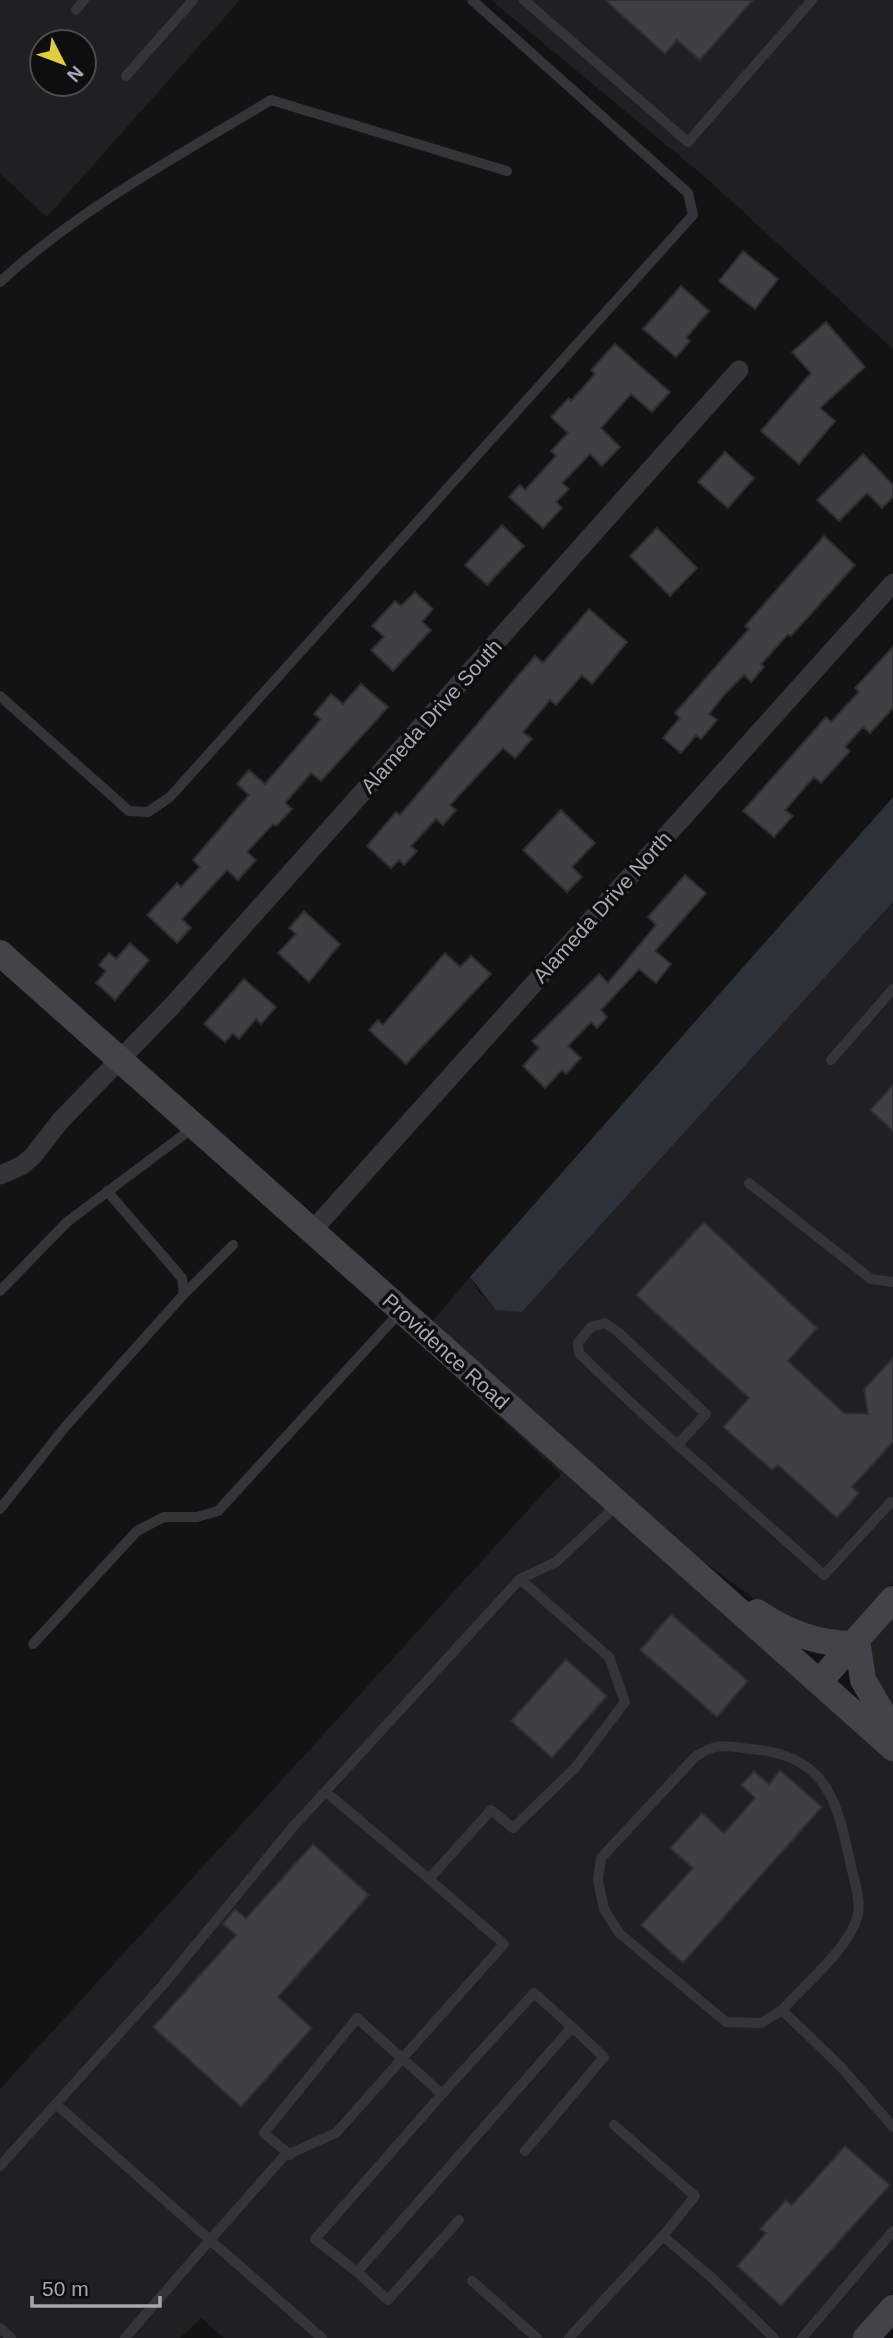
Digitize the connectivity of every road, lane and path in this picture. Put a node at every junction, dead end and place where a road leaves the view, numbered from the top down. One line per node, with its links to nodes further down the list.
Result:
1 (84, 0): 6 (lane)
2 (193, 0): 7 (lane)
3 (472, 0): 12 (lane)
4 (524, 0): 5 (lane)
5 (812, 0)
6 (76, 10)
7 (126, 76)
8 (507, 171): 9 (lane)
9 (0, 282)
10 (739, 370): 15 (street, Alameda Drive South)
11 (893, 583): 21 (street, Alameda Drive North)
12 (0, 696)
13 (0, 953): 15 (street, Providence Road)
14 (893, 989): 16 (lane)
15 (119, 1058): 17 (street, Providence Road); 18 (street, Alameda Drive South)
16 (831, 1060)
17 (194, 1126): 20 (lane); 21 (street, Providence Road)
18 (0, 1175)
19 (749, 1183): 23 (lane)
20 (107, 1191): 24 (lane); 25 (lane)
21 (312, 1231): 26 (street, Providence Road)
22 (233, 1245): 25 (lane)
23 (893, 1282)
24 (0, 1291)
25 (184, 1294): 30 (lane)
26 (401, 1311): 29 (street, Providence Road); 35 (lane)
27 (678, 1444): 27 (lane); 28 (lane)
28 (892, 1502)
29 (618, 1504): 31 (street, Providence Road); 32 (lane)
30 (0, 1509)
31 (685, 1560): 34 (street); 36 (street, Providence Road)
32 (520, 1579): 39 (lane); 40 (lane)
33 (893, 1598): 34 (street)
34 (855, 1642): 36 (street); 37 (street)
35 (33, 1644)
36 (819, 1682): 38 (street, Providence Road)
37 (893, 1731)
38 (893, 1748)
39 (326, 1792): 40 (lane); 45 (lane)
40 (429, 1879): 43 (lane)
41 (782, 2010): 41 (lane); 47 (lane)
42 (572, 2026): 44 (lane); 48 (lane); 55 (lane)
43 (404, 2060): 44 (lane); 49 (lane); 49 (lane)
44 (442, 2094): 55 (lane)
45 (56, 2104): 50 (lane); 54 (lane)
46 (614, 2125): 53 (lane)
47 (893, 2127)
48 (525, 2151)
49 (290, 2155): 54 (lane)
50 (0, 2166)
51 (458, 2220): 55 (lane)
52 (893, 2231): 65 (lane)
53 (663, 2236): 63 (lane); 64 (lane)
54 (210, 2240): 60 (lane); 61 (lane)
55 (357, 2272)
56 (472, 2281): 62 (lane)
57 (893, 2308): 66 (street)
58 (0, 2328): 59 (lane)
59 (11, 2338)
60 (125, 2338)
61 (322, 2338)
62 (537, 2338)
63 (569, 2338)
64 (774, 2338)
65 (802, 2338)
66 (866, 2338)

